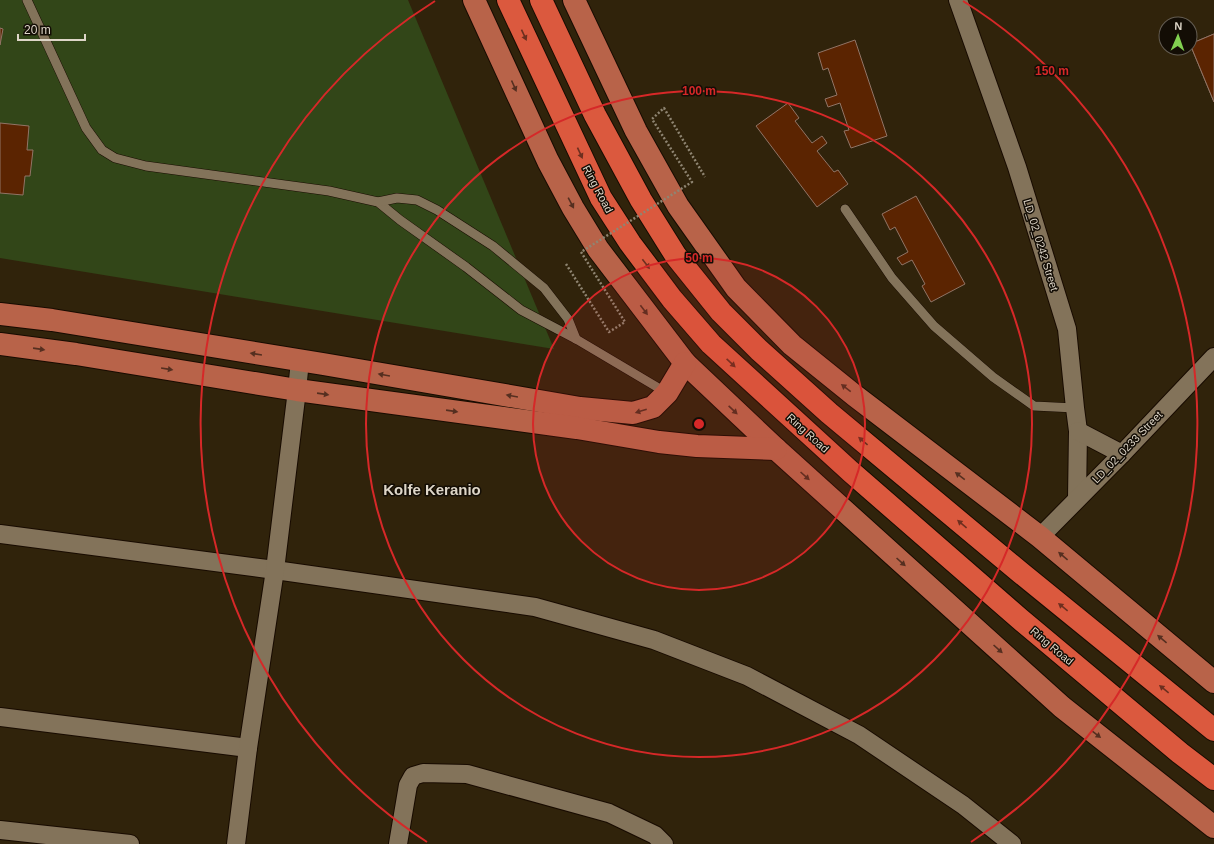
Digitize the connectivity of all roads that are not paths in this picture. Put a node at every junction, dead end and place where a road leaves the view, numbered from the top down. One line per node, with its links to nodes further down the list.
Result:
1 (27, 0): 7 (lane)
2 (474, 0): 14 (main road, one-way to 14)
3 (508, 0): 31 (highway, Ring Road, one-way to 31)
4 (541, 0): 26 (highway, one-way to 4)
5 (574, 0): 23 (main road, one-way to 5)
6 (958, 0): 17 (street, LD_02_0242 Street)
7 (378, 202): 10 (lane); 10 (lane)
8 (845, 209): 17 (lane)
9 (0, 314): 13 (main road, one-way to 9)
10 (576, 339): 16 (lane)
11 (0, 344): 15 (main road, one-way to 15)
12 (1214, 357): 20 (street, LD_02_0233 Street)
13 (300, 361): 15 (street); 16 (main road, one-way to 13)
14 (685, 364): 16 (main road); 19 (main road, one-way to 19)
15 (297, 390): 19 (main road, one-way to 19); 24 (street)
16 (667, 393)
17 (1075, 408): 18 (street, LD_02_0242 Street)
18 (1078, 431): 20 (street); 21 (street, LD_02_0242 Street)
19 (776, 450): 34 (main road, one-way to 34)
20 (1122, 454): 21 (street, LD_02_0233 Street)
21 (1077, 498): 23 (street, LD_02_0233 Street)
22 (0, 534): 24 (street)
23 (1040, 537): 25 (main road, one-way to 23)
24 (275, 570): 30 (street); 41 (street)
25 (1214, 682)
26 (1194, 713): 28 (highway); 29 (highway)
27 (0, 717): 30 (street)
28 (1214, 724)
29 (1214, 730)
30 (248, 748): 38 (street)
31 (1180, 753): 32 (highway, Ring Road); 33 (highway)
32 (1214, 779)
33 (1214, 790)
34 (1214, 827)
35 (0, 830): 36 (street)
36 (18, 838): 37 (street)
37 (130, 844)
38 (236, 844)
39 (398, 844): 40 (street)
40 (664, 844)
41 (1012, 844)

